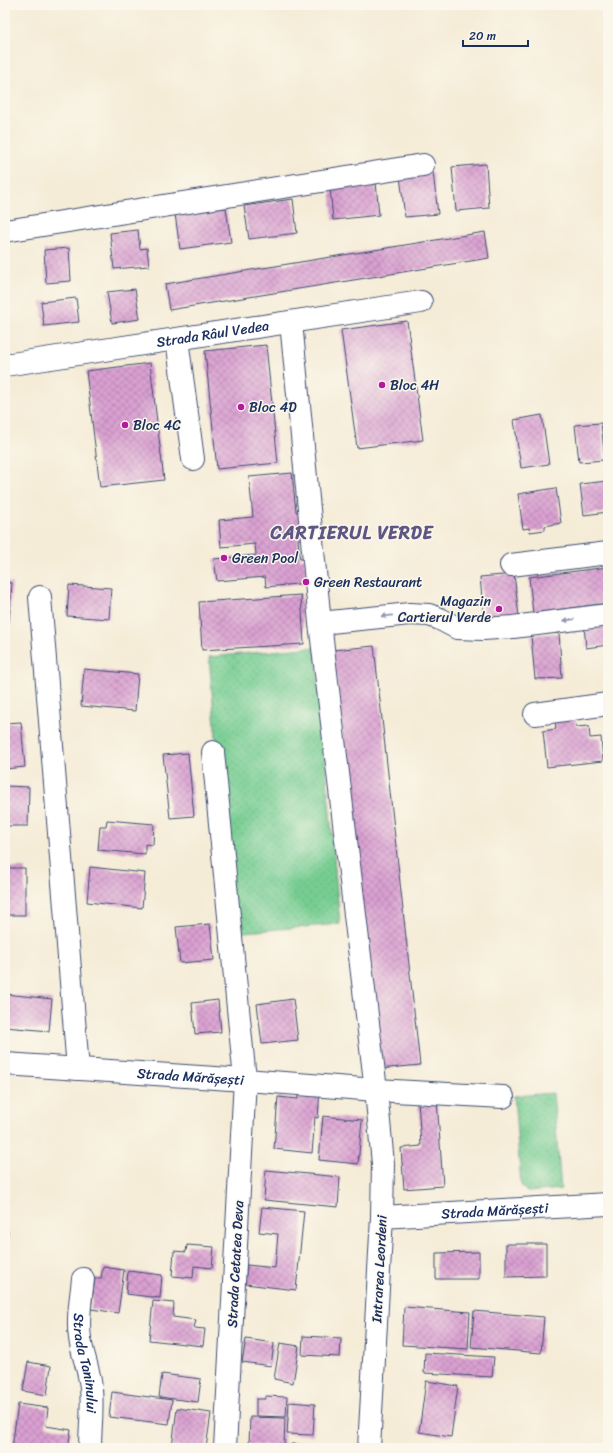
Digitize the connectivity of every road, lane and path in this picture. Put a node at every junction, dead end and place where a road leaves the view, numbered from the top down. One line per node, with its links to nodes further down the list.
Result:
1 (423, 165): 2 (street)
2 (5, 231)
3 (421, 302): 4 (street, Strada Râul Vedea)
4 (291, 322): 5 (street, Strada Râul Vedea); 12 (street, Intrarea Leordeni)
5 (177, 339): 6 (street, Strada Râul Vedea); 7 (street)
6 (5, 365)
7 (193, 459)
8 (608, 553): 9 (street)
9 (512, 564)
10 (40, 597): 17 (street)
11 (608, 615): 12 (street, one-way to 12)
12 (320, 623): 19 (street, Intrarea Leordeni)
13 (608, 704): 14 (street)
14 (535, 714)
15 (213, 752): 18 (street, Strada Cetatea Deva)
16 (5, 1064): 17 (street, Strada Mărășești)
17 (78, 1069): 18 (street, Strada Mărășești)
18 (245, 1080): 19 (street, Strada Mărășești); 25 (street, Strada Cetatea Deva)
19 (376, 1090): 20 (street, Strada Mărășești); 22 (street, Intrarea Leordeni)
20 (503, 1097)
21 (608, 1204): 22 (street, Strada Mărășești)
22 (382, 1217): 26 (street, Intrarea Leordeni)
23 (83, 1279): 24 (street, Strada Taninului)
24 (90, 1448)
25 (225, 1448)
26 (369, 1448)

